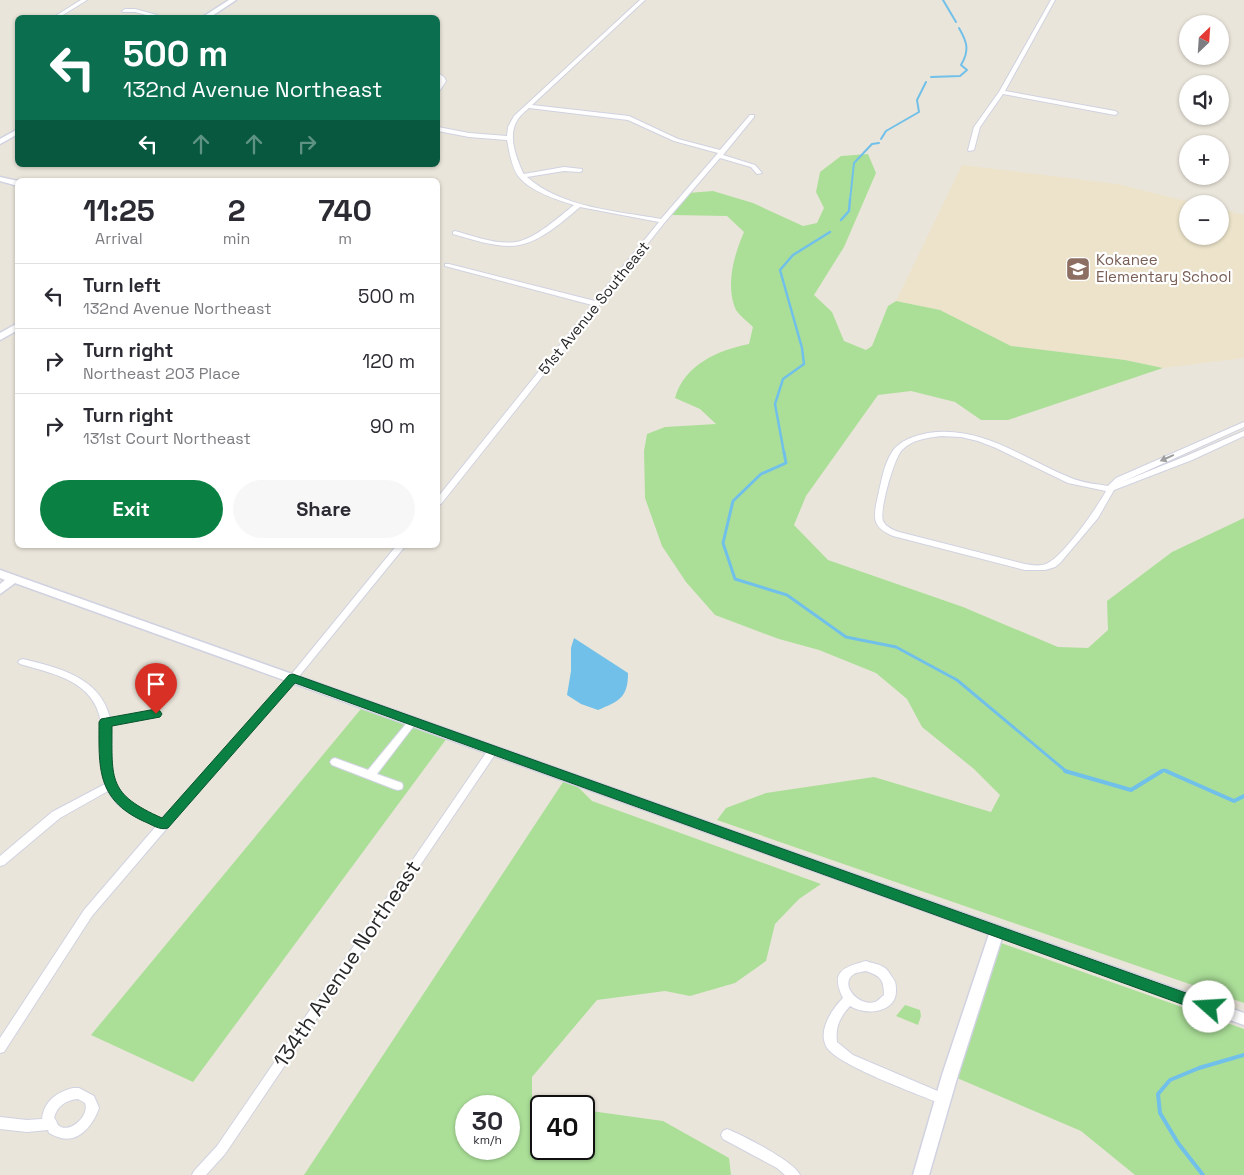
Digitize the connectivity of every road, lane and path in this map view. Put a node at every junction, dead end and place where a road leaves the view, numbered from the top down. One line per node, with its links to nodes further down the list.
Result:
1 (85, 0): 6 (street)
2 (232, 0): 8 (street)
3 (643, 0): 10 (street)
4 (1053, 0): 9 (street)
5 (125, 11): 7 (street)
6 (59, 15)
7 (149, 15)
8 (209, 15)
9 (1002, 92): 11 (street); 17 (street)
10 (527, 106): 16 (street); 18 (street)
11 (1114, 112)
12 (752, 116): 18 (street, 51st Avenue Southeast)
13 (440, 129): 16 (street)
14 (15, 132): 15 (street)
15 (2, 138)
16 (508, 138): 21 (street)
17 (971, 150)
18 (720, 153): 20 (street); 25 (street, 51st Avenue Southeast)
19 (580, 170): 21 (street)
20 (759, 173)
21 (521, 176): 24 (street)
22 (0, 179): 23 (street)
23 (15, 183)
24 (579, 204): 25 (street); 26 (street)
25 (663, 221): 28 (street, 51st Avenue Southeast)
26 (455, 233)
27 (447, 265): 28 (street)
28 (597, 304): 36 (street, 51st Avenue Southeast)
29 (15, 328): 30 (street)
30 (0, 338)
31 (1244, 424): 33 (street)
32 (1244, 433): 34 (street)
33 (1188, 449): 34 (street); 35 (street, one-way to 35)
34 (1196, 455): 35 (street)
35 (1109, 489): 35 (street)
36 (440, 500)
37 (400, 548): 41 (street)
38 (6, 577): 39 (street); 41 (street)
39 (0, 590)
40 (23, 662): 44 (street)
41 (293, 678): 43 (street); 50 (street)
42 (156, 714): 44 (street)
43 (412, 721): 45 (street); 47 (street)
44 (106, 722): 48 (street)
45 (492, 750): 52 (street); 60 (street, 134th Avenue Northeast)
46 (335, 762): 47 (street)
47 (370, 775): 49 (street)
48 (110, 786): 50 (street); 51 (street)
49 (398, 786)
50 (164, 824): 55 (street)
51 (0, 862)
52 (997, 931): 54 (street); 56 (street)
53 (849, 1000): 53 (street); 56 (street)
54 (1244, 1019)
55 (0, 1048)
56 (943, 1099): 62 (street)
57 (0, 1123): 58 (street)
58 (49, 1124)
59 (727, 1135): 61 (street)
60 (198, 1175)
61 (794, 1175)
62 (921, 1175)

